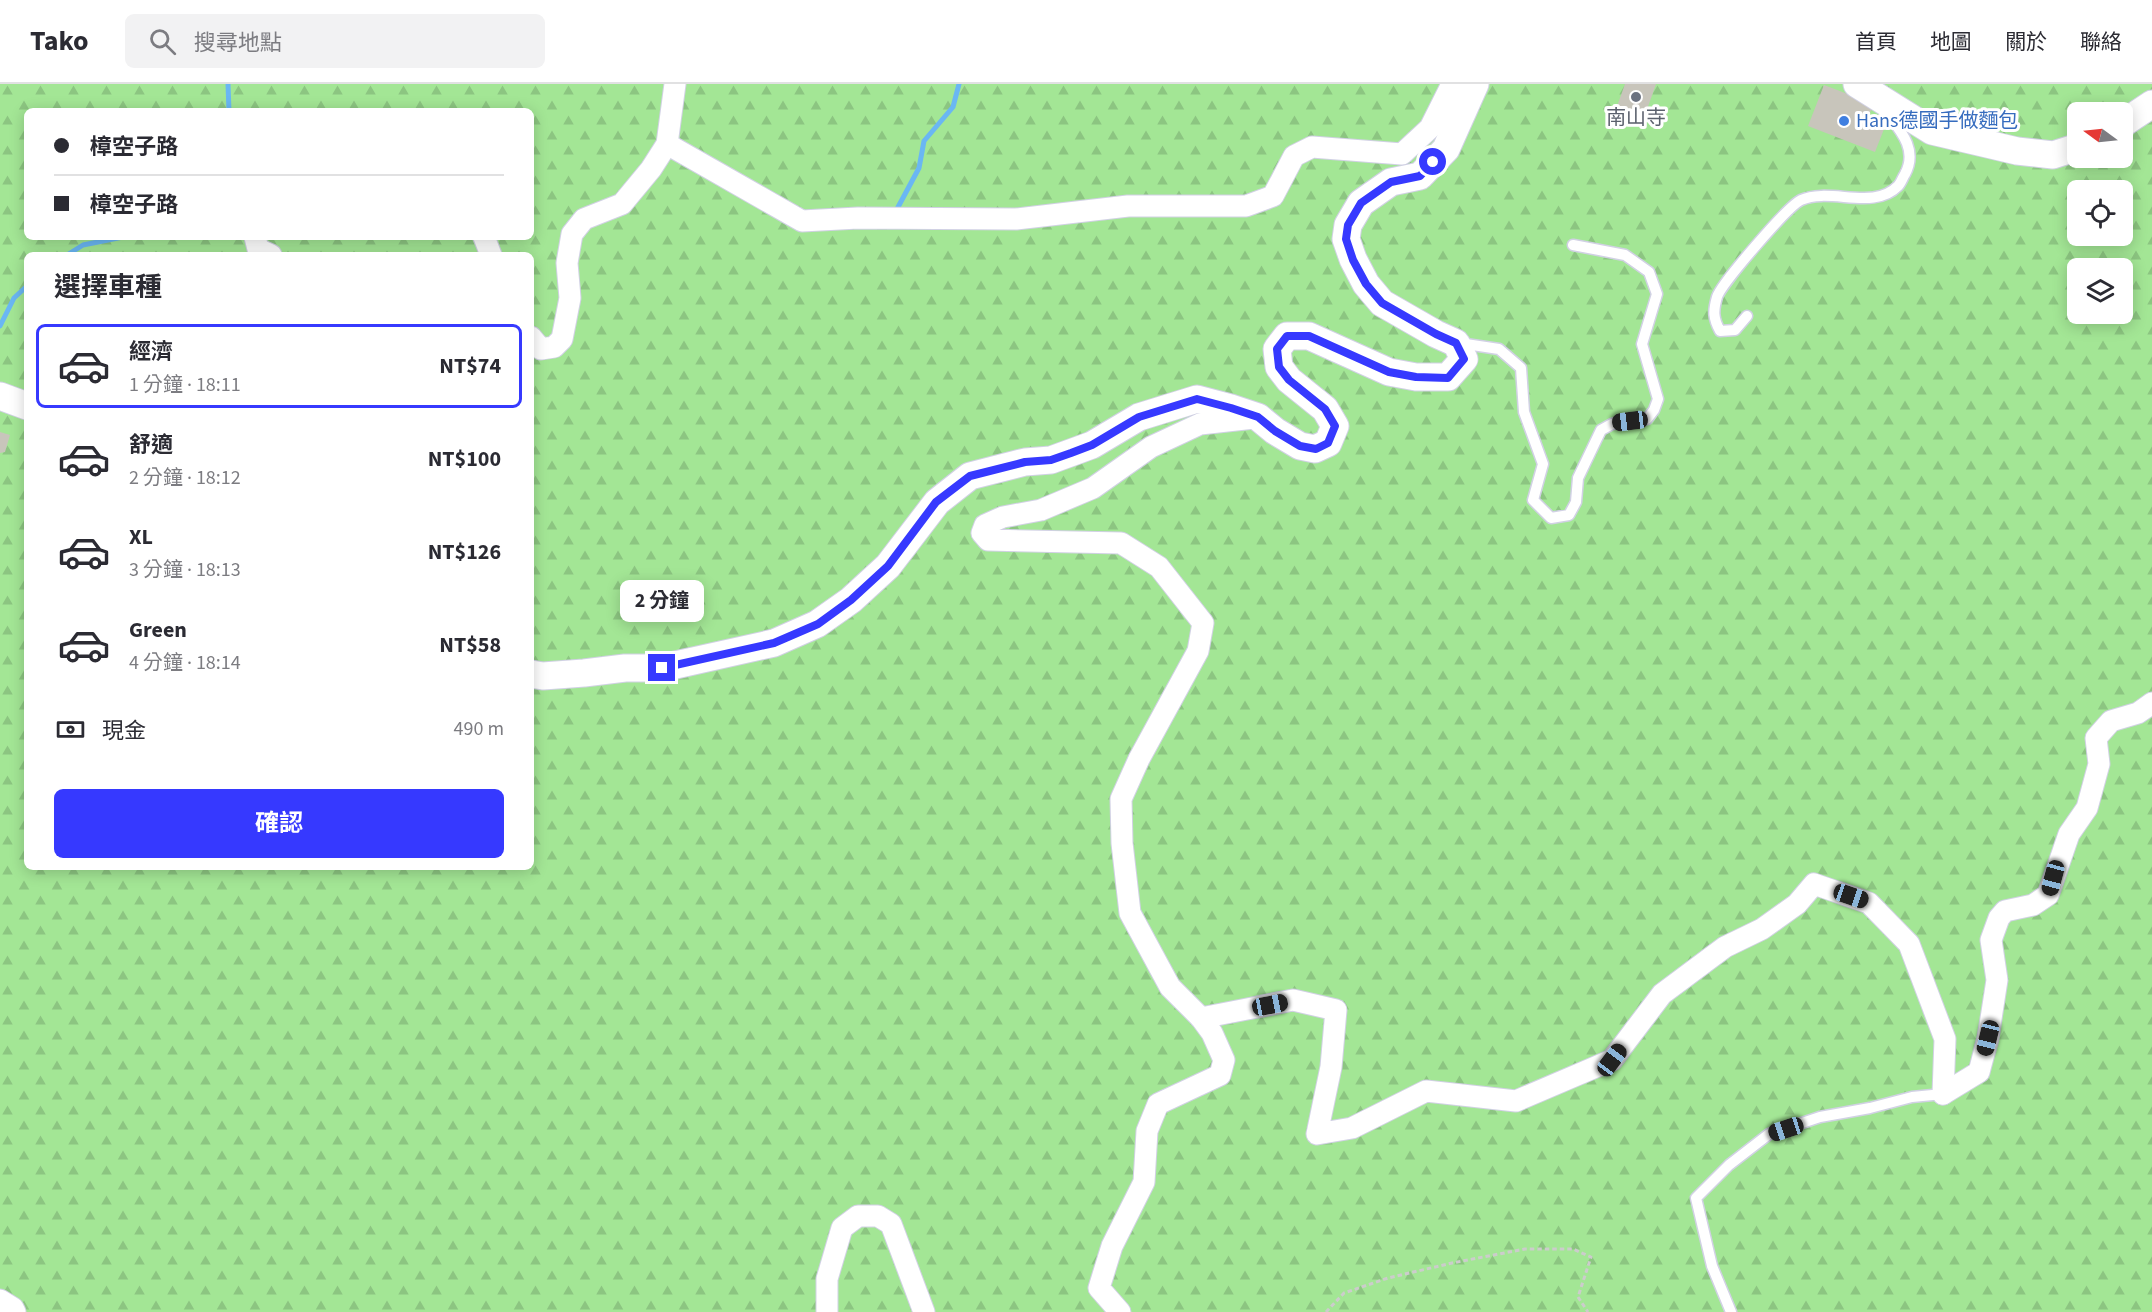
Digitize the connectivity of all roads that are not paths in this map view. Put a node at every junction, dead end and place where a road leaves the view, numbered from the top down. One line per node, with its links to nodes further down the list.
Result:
1 (675, 84): 7 (street)
2 (1452, 84): 7 (street)
3 (1475, 84): 14 (street)
4 (1865, 89): 8 (street); 12 (lane)
5 (2152, 104): 6 (street)
6 (2133, 117)
7 (667, 144): 13 (street)
8 (2067, 151)
9 (256, 240): 11 (street)
10 (1573, 245): 14 (lane)
11 (264, 252)
12 (1747, 316)
13 (534, 341)
14 (1456, 343): 17 (street)
15 (0, 396): 16 (street)
16 (24, 405)
17 (1258, 417): 18 (street); 20 (street)
18 (534, 674)
19 (2152, 703): 21 (street)
20 (1201, 1018): 21 (street); 26 (street)
21 (1942, 1094): 27 (lane)
22 (0, 1299): 23 (street)
23 (15, 1312)
24 (827, 1312): 25 (street)
25 (924, 1312)
26 (1120, 1312)
27 (1731, 1312)

